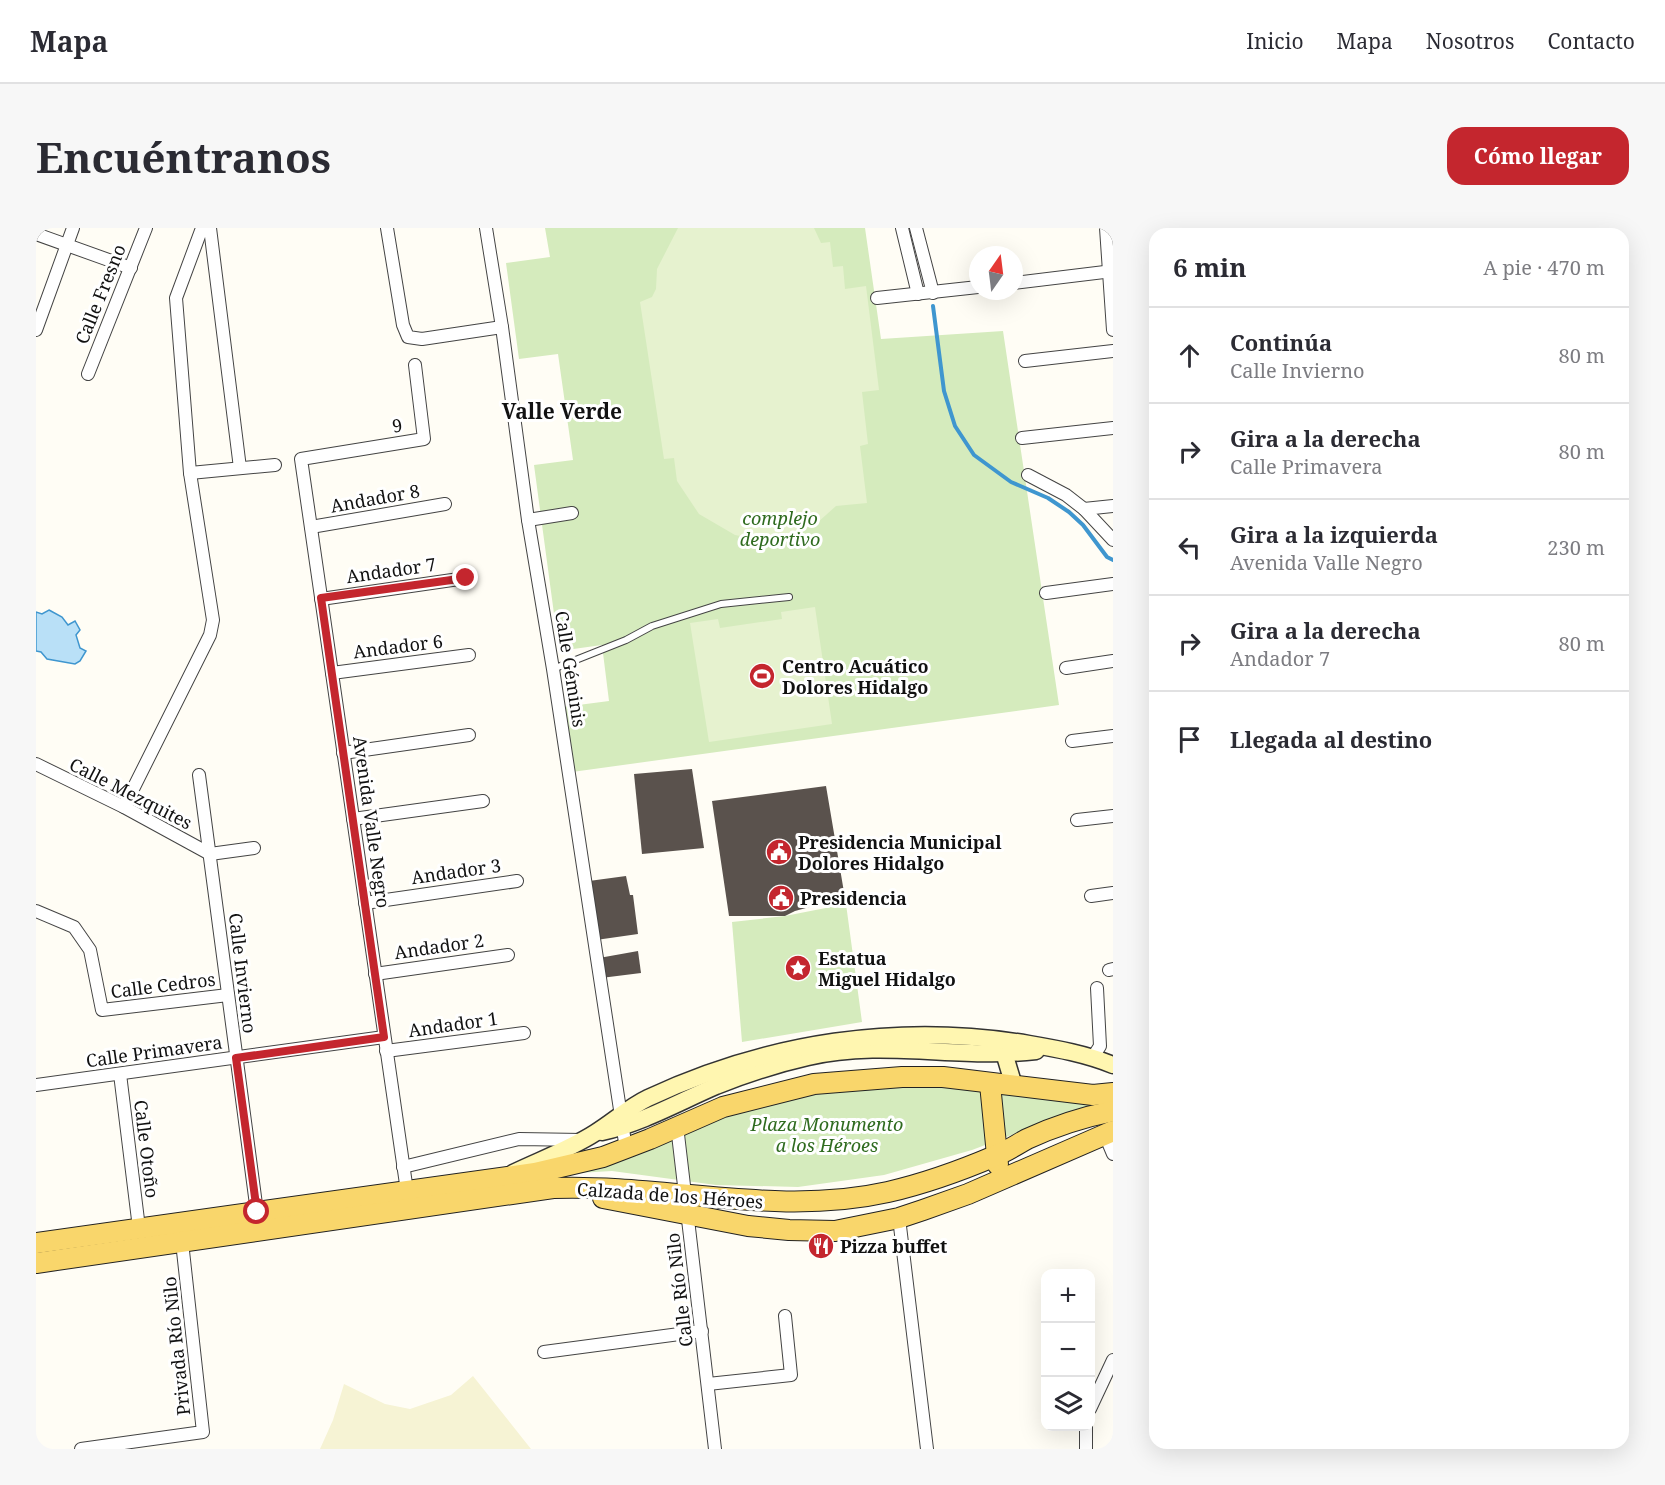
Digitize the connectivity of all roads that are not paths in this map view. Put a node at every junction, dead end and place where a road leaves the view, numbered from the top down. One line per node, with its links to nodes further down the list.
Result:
1 (73, 228): 11 (street)
2 (146, 228): 12 (street, Calle Fresno)
3 (202, 228): 31 (street)
4 (210, 228): 30 (street)
5 (387, 228): 19 (street)
6 (486, 228): 19 (street, Calle Géminis)
7 (902, 228): 17 (street)
8 (916, 228): 16 (street)
9 (1106, 228): 13 (street)
10 (36, 234): 11 (street)
11 (66, 245): 12 (street); 20 (street)
12 (131, 268): 25 (street, Calle Fresno)
13 (1111, 271): 14 (street); 21 (street)
14 (1023, 282)
15 (969, 288): 16 (street)
16 (933, 293): 17 (street)
17 (918, 294): 18 (street)
18 (877, 298)
19 (502, 327): 37 (street, Calle Géminis)
20 (36, 330)
21 (1113, 330)
22 (1113, 351): 23 (street)
23 (1025, 361)
24 (415, 365): 28 (street, 9)
25 (88, 374)
26 (1113, 428): 27 (street)
27 (1022, 438)
28 (301, 459): 38 (street, Avenida Valle Negro)
29 (275, 465): 30 (street)
30 (240, 468): 31 (street)
31 (190, 473): 57 (street)
32 (1028, 475): 35 (street)
33 (445, 504): 38 (street, Andador 8)
34 (1113, 506): 35 (street)
35 (1084, 509): 39 (street)
36 (572, 513): 37 (street)
37 (528, 520): 48 (street, Calle Géminis)
38 (311, 527): 44 (street, Avenida Valle Negro)
39 (1113, 540)
40 (466, 578): 44 (street, Andador 7)
41 (1113, 584): 42 (street)
42 (1046, 593)
43 (789, 597): 48 (lane)
44 (321, 598): 49 (street, Avenida Valle Negro)
45 (470, 655): 49 (street, Andador 6)
46 (1113, 661): 47 (street)
47 (1066, 668)
48 (553, 669): 85 (street, Calle Géminis)
49 (332, 673): 53 (street, Avenida Valle Negro)
50 (469, 735): 53 (street)
51 (1113, 736): 52 (street)
52 (1072, 741)
53 (344, 753): 59 (street, Avenida Valle Negro)
54 (36, 765): 57 (street, Calle Mezquites)
55 (199, 776): 62 (street, Calle Invierno)
56 (483, 801): 59 (street)
57 (124, 807): 62 (street, Calle Mezquites)
58 (1113, 816): 60 (street)
59 (353, 819): 66 (street, Avenida Valle Negro)
60 (1077, 820)
61 (254, 848): 62 (street)
62 (210, 854): 71 (street, Calle Invierno)
63 (517, 880): 66 (street, Andador 3)
64 (1113, 893): 65 (street)
65 (1091, 896)
66 (365, 903): 69 (street, Avenida Valle Negro)
67 (36, 911): 71 (street, Calle Cedros)
68 (508, 955): 69 (street, Andador 2)
69 (375, 974): 73 (street, Avenida Valle Negro)
70 (1097, 988): 75 (street)
71 (228, 995): 77 (street, Calle Invierno)
72 (524, 1033): 76 (street, Andador 1)
73 (384, 1037): 76 (street, Avenida Valle Negro); 77 (street, Calle Primavera)
74 (1002, 1047): 75 (street); 82 (street); 85 (street)
75 (1102, 1050): 78 (street)
76 (386, 1052): 92 (street, Avenida Valle Negro)
77 (236, 1058): 79 (street, Calle Primavera); 98 (street, Calle Invierno)
78 (1113, 1065)
79 (120, 1074): 81 (street, Calle Primavera); 101 (street, Calle Otoño)
80 (990, 1084): 82 (main road, Calzada de los Héroes); 86 (main road, Calzada de los Héroes); 91 (main road)
81 (36, 1085)
82 (1014, 1086): 83 (main road, Calzada de los Héroes)
83 (1113, 1093)
84 (1113, 1111): 91 (main road, Calzada de los Héroes)
85 (621, 1121): 88 (street); 89 (street, Calle Géminis)
86 (676, 1126): 89 (main road, Calzada de los Héroes); 97 (street, Calle Río Nilo)
87 (1109, 1133): 90 (street); 94 (main road)
88 (588, 1136): 92 (street); 93 (street)
89 (626, 1149): 93 (main road, Calzada de los Héroes)
90 (1113, 1154)
91 (997, 1156): 94 (main road); 97 (main road, Calzada de los Héroes)
92 (403, 1167): 96 (street, Avenida Valle Negro)
93 (504, 1177): 96 (main road, Calzada de los Héroes)
94 (1000, 1180): 100 (main road)
95 (553, 1188): 97 (main road, Calzada de los Héroes); 99 (main road); 102 (main road, Calzada de los Héroes)
96 (406, 1191): 98 (main road, Calzada de los Héroes)
97 (685, 1193): 99 (street, Calle Río Nilo)
98 (257, 1212): 101 (main road, Calzada de los Héroes)
99 (688, 1215): 100 (main road); 106 (street, Calle Río Nilo)
100 (899, 1218): 114 (street)
101 (139, 1228): 103 (main road, Calzada de los Héroes)
102 (183, 1242): 104 (main road, Calzada de los Héroes); 112 (street, Privada Río Nilo)
103 (36, 1243)
104 (36, 1263)
105 (785, 1316): 109 (street)
106 (702, 1331): 107 (street); 109 (street, Calle Río Nilo)
107 (544, 1352)
108 (1113, 1360): 110 (street)
109 (708, 1384): 113 (street, Calle Río Nilo)
110 (1095, 1398)
111 (1086, 1431): 115 (street)
112 (81, 1449)
113 (715, 1449)
114 (927, 1449)
115 (1086, 1449)

